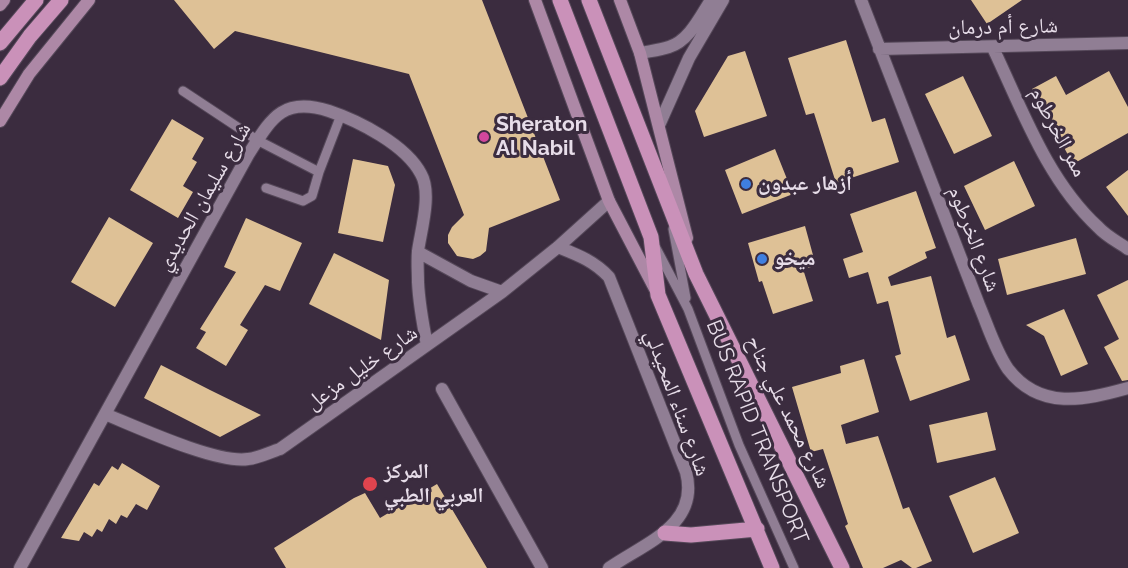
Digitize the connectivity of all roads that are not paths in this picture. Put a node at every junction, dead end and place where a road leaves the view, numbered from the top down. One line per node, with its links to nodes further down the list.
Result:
1 (4, 0): 12 (main road)
2 (36, 0): 13 (main road)
3 (62, 0): 18 (main road)
4 (89, 0): 21 (main road)
5 (535, 0): 26 (main road)
6 (560, 0): 28 (main road)
7 (589, 0): 27 (main road, شارع محمد علي جناح)
8 (620, 0): 17 (main road, شارع محمد علي جناح)
9 (711, 0): 17 (street)
10 (723, 0): 22 (street)
11 (861, 0): 16 (street, شارع الخرطوم)
12 (0, 5)
13 (0, 43)
14 (1128, 43): 15 (street, شارع أم درمان)
15 (993, 48): 16 (street, شارع أم درمان); 30 (street, ممر الخرطوم)
16 (879, 49): 37 (street, شارع الخرطوم)
17 (640, 53): 22 (main road, شارع محمد علي جناح)
18 (0, 78)
19 (183, 91): 23 (lane)
20 (341, 115): 23 (street, شارع سليمان الحديدي); 24 (lane); 31 (street, شارع سليمان الحديدي)
21 (0, 121)
22 (660, 123): 32 (main road, شارع محمد علي جناح)
23 (257, 140): 24 (lane); 39 (street, شارع سليمان الحديدي)
24 (319, 172): 25 (lane)
25 (266, 188)
26 (609, 201): 29 (street, شارع خليل مزعل); 34 (main road)
27 (667, 201): 32 (main road, شارع محمد علي جناح); 35 (lane, BUS RAPID TRANSPORT)
28 (651, 237): 34 (main road); 35 (lane, BUS RAPID TRANSPORT)
29 (558, 247): 33 (street, شارع خليل مزعل); 41 (street, شارع سناء المحيدلي)
30 (1128, 249)
31 (418, 252): 33 (street); 36 (street, شارع سليمان الحديدي)
32 (696, 274): 47 (main road, شارع محمد علي جناح)
33 (502, 292): 36 (street, شارع خليل مزعل)
34 (658, 295): 40 (main road)
35 (688, 309): 46 (lane, BUS RAPID TRANSPORT)
36 (428, 345): 39 (street, شارع خليل مزعل)
37 (1128, 388)
38 (442, 389): 43 (street)
39 (105, 414): 42 (street, شارع سليمان الحديدي)
40 (757, 529): 41 (main road); 45 (main road)
41 (665, 533): 44 (street, شارع سناء المحيدلي)
42 (20, 568)
43 (542, 568)
44 (609, 568)
45 (772, 568)
46 (794, 568)
47 (842, 568)

